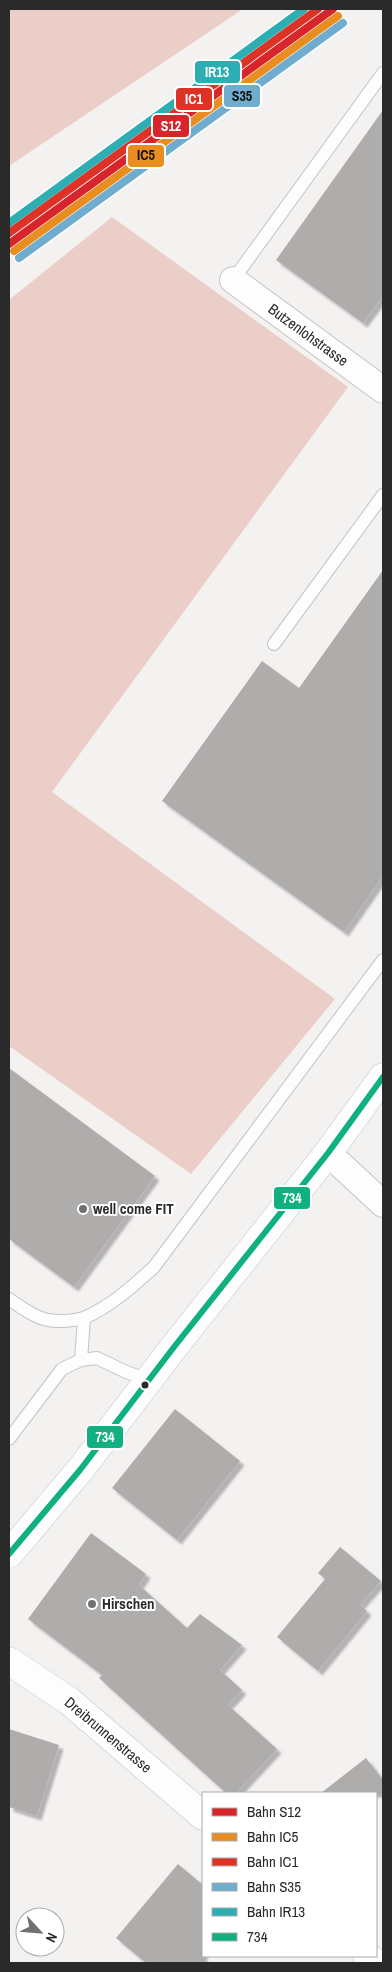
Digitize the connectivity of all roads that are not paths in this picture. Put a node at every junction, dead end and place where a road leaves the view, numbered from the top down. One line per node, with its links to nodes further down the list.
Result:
1 (383, 73): 2 (lane)
2 (233, 280): 3 (street, Butzenlohstrasse)
3 (383, 390)
4 (383, 495): 5 (lane)
5 (274, 644)
6 (383, 960): 11 (lane)
7 (383, 1077): 8 (main road)
8 (328, 1153): 9 (street); 13 (main road)
9 (383, 1204)
10 (9, 1299): 11 (lane)
11 (84, 1318): 12 (lane)
12 (81, 1360): 13 (lane); 14 (lane)
13 (149, 1380): 15 (main road)
14 (9, 1439)
15 (9, 1554)
16 (9, 1661): 17 (main road, Dreibrunnenstrasse)
17 (202, 1815)

